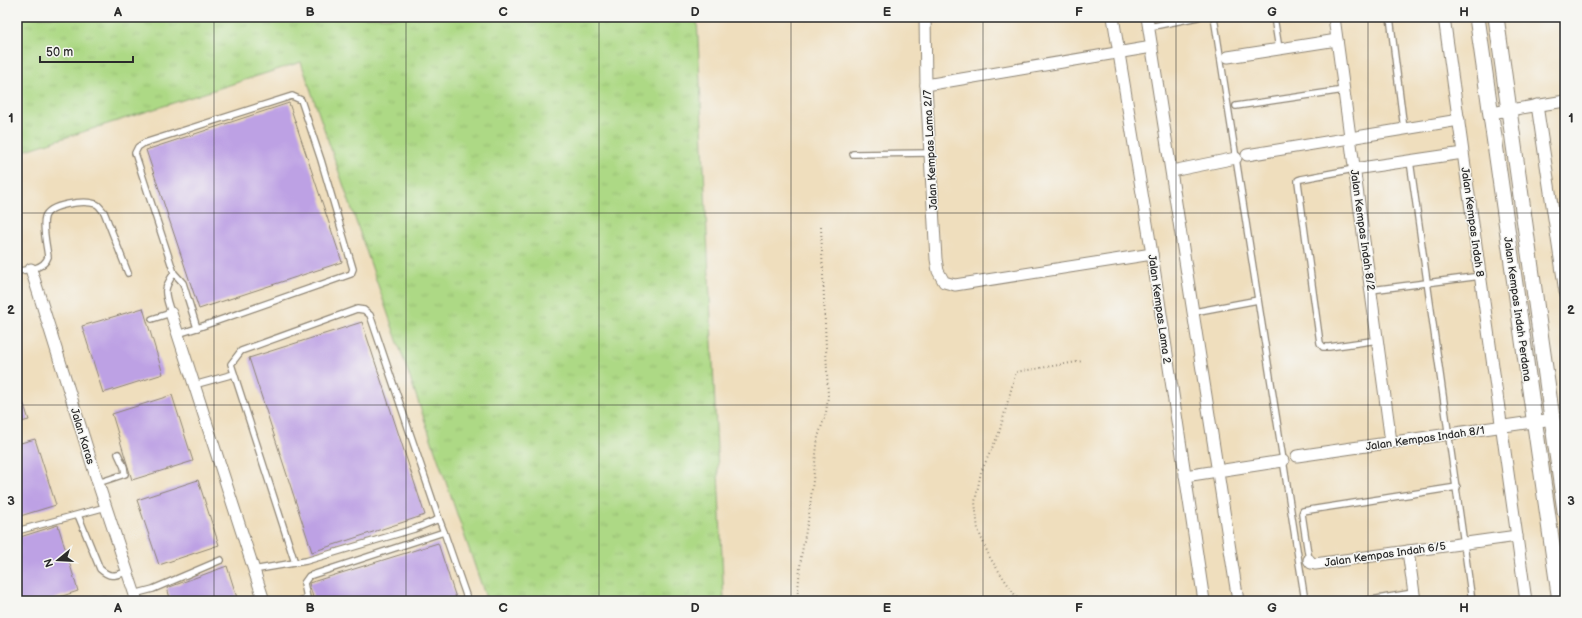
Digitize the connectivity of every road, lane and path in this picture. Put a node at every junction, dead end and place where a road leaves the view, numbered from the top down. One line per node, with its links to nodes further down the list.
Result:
1 (924, 17): 17 (street, Jalan Kempas Lama 2/7)
2 (1113, 17): 15 (street, Jalan Kempas Lama 2)
3 (1198, 17): 11 (lane)
4 (1214, 17): 30 (lane)
5 (1274, 17): 14 (lane)
6 (1334, 17): 12 (street, Jalan Kempas Indah 8/2)
7 (1390, 17): 25 (lane)
8 (1444, 17): 24 (street, Jalan Kempas Indah 8)
9 (1477, 17): 23 (street, Jalan Kempas Indah Perdana)
10 (1496, 17): 22 (street, Jalan Kempas Indah Perdana)
11 (1148, 22): 13 (street)
12 (1337, 40): 14 (street); 18 (street, Jalan Kempas Indah 8/2)
13 (1152, 47): 15 (street); 33 (street)
14 (1279, 49): 16 (street)
15 (1119, 52): 17 (street); 35 (street, Jalan Kempas Lama 2)
16 (1228, 57)
17 (926, 85): 27 (street, Jalan Kempas Lama 2/7)
18 (1344, 90): 21 (lane); 26 (street, Jalan Kempas Indah 8/2)
19 (1565, 101): 20 (street)
20 (1537, 105): 22 (street); 43 (street)
21 (1236, 106)
22 (1510, 110): 23 (street); 54 (street, Jalan Kempas Indah Perdana)
23 (1491, 113): 55 (street, Jalan Kempas Indah Perdana)
24 (1459, 120): 25 (street); 28 (street, Jalan Kempas Indah 8)
25 (1404, 129): 26 (street)
26 (1350, 138): 30 (street); 32 (street, Jalan Kempas Indah 8/2)
27 (930, 153): 29 (lane); 35 (street, Jalan Kempas Lama 2/7)
28 (1464, 153): 31 (street); 40 (street, Jalan Kempas Indah 8)
29 (853, 154)
30 (1242, 156): 33 (street); 44 (lane)
31 (1410, 161): 32 (street); 41 (lane)
32 (1354, 169): 42 (street, Jalan Kempas Indah 8/2); 50 (lane)
33 (1172, 171): 45 (street)
34 (821, 227): 88 (path)
35 (1152, 254): 63 (street, Jalan Kempas Lama 2)
36 (31, 269): 37 (lane); 38 (lane); 64 (street, Jalan Karas)
37 (17, 271)
38 (128, 273)
39 (174, 273): 46 (lane); 48 (lane); 48 (lane)
40 (1481, 276): 41 (lane); 56 (street, Jalan Kempas Indah 8)
41 (1428, 283): 42 (lane); 57 (lane)
42 (1371, 290): 50 (street, Jalan Kempas Indah 8/2)
43 (1565, 292)
44 (1258, 300): 45 (lane); 61 (lane)
45 (1194, 312): 62 (street)
46 (171, 313): 47 (lane); 49 (street)
47 (152, 319)
48 (197, 328): 49 (lane)
49 (178, 334): 53 (street)
50 (1378, 340): 58 (street, Jalan Kempas Indah 8/2)
51 (1083, 361): 89 (path)
52 (234, 374): 53 (lane); 69 (lane); 77 (lane)
53 (194, 385): 78 (street)
54 (1553, 419): 55 (street, Jalan Kempas Indah 8/1); 67 (street, Jalan Kempas Indah Perdana)
55 (1534, 422): 56 (street, Jalan Kempas Indah 8/1); 96 (street, Jalan Kempas Indah Perdana)
56 (1501, 427): 57 (street, Jalan Kempas Indah 8/1); 72 (street, Jalan Kempas Indah 8)
57 (1449, 434): 58 (street, Jalan Kempas Indah 8/1); 65 (lane)
58 (1391, 442): 60 (street, Jalan Kempas Indah 8/1)
59 (118, 454): 64 (lane)
60 (1297, 456)
61 (1283, 461): 62 (street); 92 (lane)
62 (1218, 472): 63 (street); 91 (street)
63 (1185, 476): 90 (street, Jalan Kempas Lama 2)
64 (98, 483): 66 (street, Jalan Karas)
65 (1457, 487): 73 (lane); 76 (lane)
66 (106, 507): 68 (lane); 79 (street, Jalan Karas)
67 (1565, 511)
68 (78, 515): 70 (lane); 79 (lane)
69 (439, 519): 71 (lane); 77 (lane)
70 (17, 531)
71 (444, 532): 82 (lane); 87 (lane)
72 (1517, 536): 73 (street, Jalan Kempas Indah 6/5); 95 (street, Jalan Kempas Indah 8)
73 (1464, 544): 74 (street, Jalan Kempas Indah 6/5); 94 (lane)
74 (1408, 551): 76 (street, Jalan Kempas Indah 6/5); 81 (street)
75 (221, 560): 80 (lane)
76 (1309, 560)
77 (295, 563): 78 (lane)
78 (253, 570): 85 (street)
79 (127, 572): 80 (street, Jalan Karas)
80 (135, 597)
81 (1414, 597): 93 (lane)
82 (307, 600): 86 (lane)
83 (96, 601): 84 (lane)
84 (108, 601)
85 (264, 601)
86 (300, 601)
87 (468, 601)
88 (797, 601)
89 (1019, 601)
90 (1204, 601)
91 (1238, 601)
92 (1305, 601)
93 (1365, 601)
94 (1472, 601)
95 (1526, 601)
96 (1560, 601)

